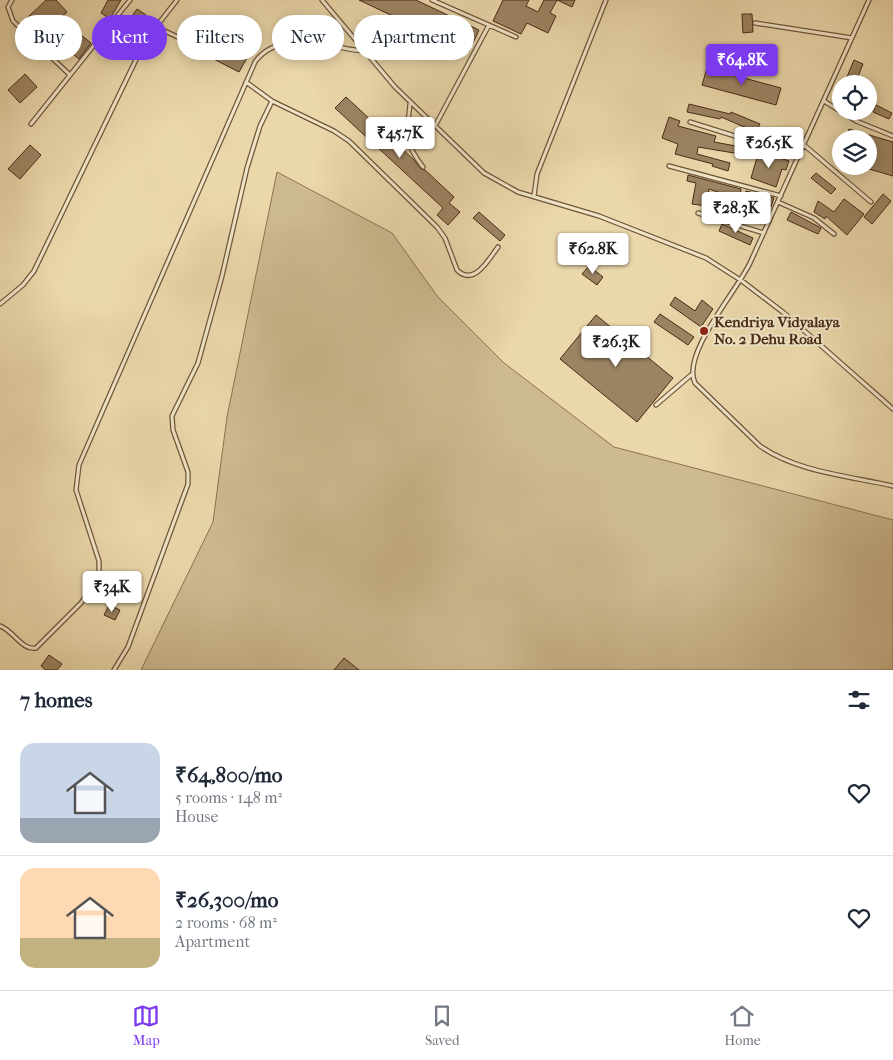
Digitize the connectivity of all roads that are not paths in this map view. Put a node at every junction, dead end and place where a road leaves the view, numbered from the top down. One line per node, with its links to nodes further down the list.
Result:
1 (12, 0): 19 (lane)
2 (124, 0): 9 (lane)
3 (130, 0): 9 (lane)
4 (177, 0): 10 (lane)
5 (322, 0): 15 (lane)
6 (432, 0): 12 (lane)
7 (606, 0): 32 (lane)
8 (869, 0): 14 (lane)
9 (127, 4): 19 (lane)
10 (164, 15)
11 (755, 23): 14 (lane)
12 (489, 25): 13 (lane); 26 (lane)
13 (516, 37)
14 (852, 38): 22 (lane)
15 (354, 41)
16 (354, 50): 20 (lane)
17 (136, 60): 41 (lane)
18 (370, 60): 23 (lane)
19 (70, 75): 25 (lane)
20 (246, 82): 21 (lane); 46 (lane)
21 (272, 101): 39 (lane); 47 (lane)
22 (824, 101): 27 (lane); 28 (lane)
23 (410, 103): 26 (lane); 31 (lane)
24 (690, 122): 29 (lane)
25 (31, 124)
26 (435, 126): 32 (lane)
27 (893, 136)
28 (804, 145): 29 (lane); 35 (lane)
29 (799, 156): 33 (lane)
30 (669, 166): 33 (lane)
31 (423, 167)
32 (534, 196): 40 (lane)
33 (781, 196): 34 (lane)
34 (778, 202): 37 (lane); 38 (lane)
35 (871, 202)
36 (698, 213): 37 (lane)
37 (764, 233): 40 (lane)
38 (834, 234)
39 (498, 247)
40 (742, 281): 42 (lane); 44 (lane)
41 (0, 304)
42 (691, 375): 43 (lane); 45 (lane)
43 (656, 405)
44 (893, 409)
45 (893, 486)
46 (0, 626)
47 (114, 670)

